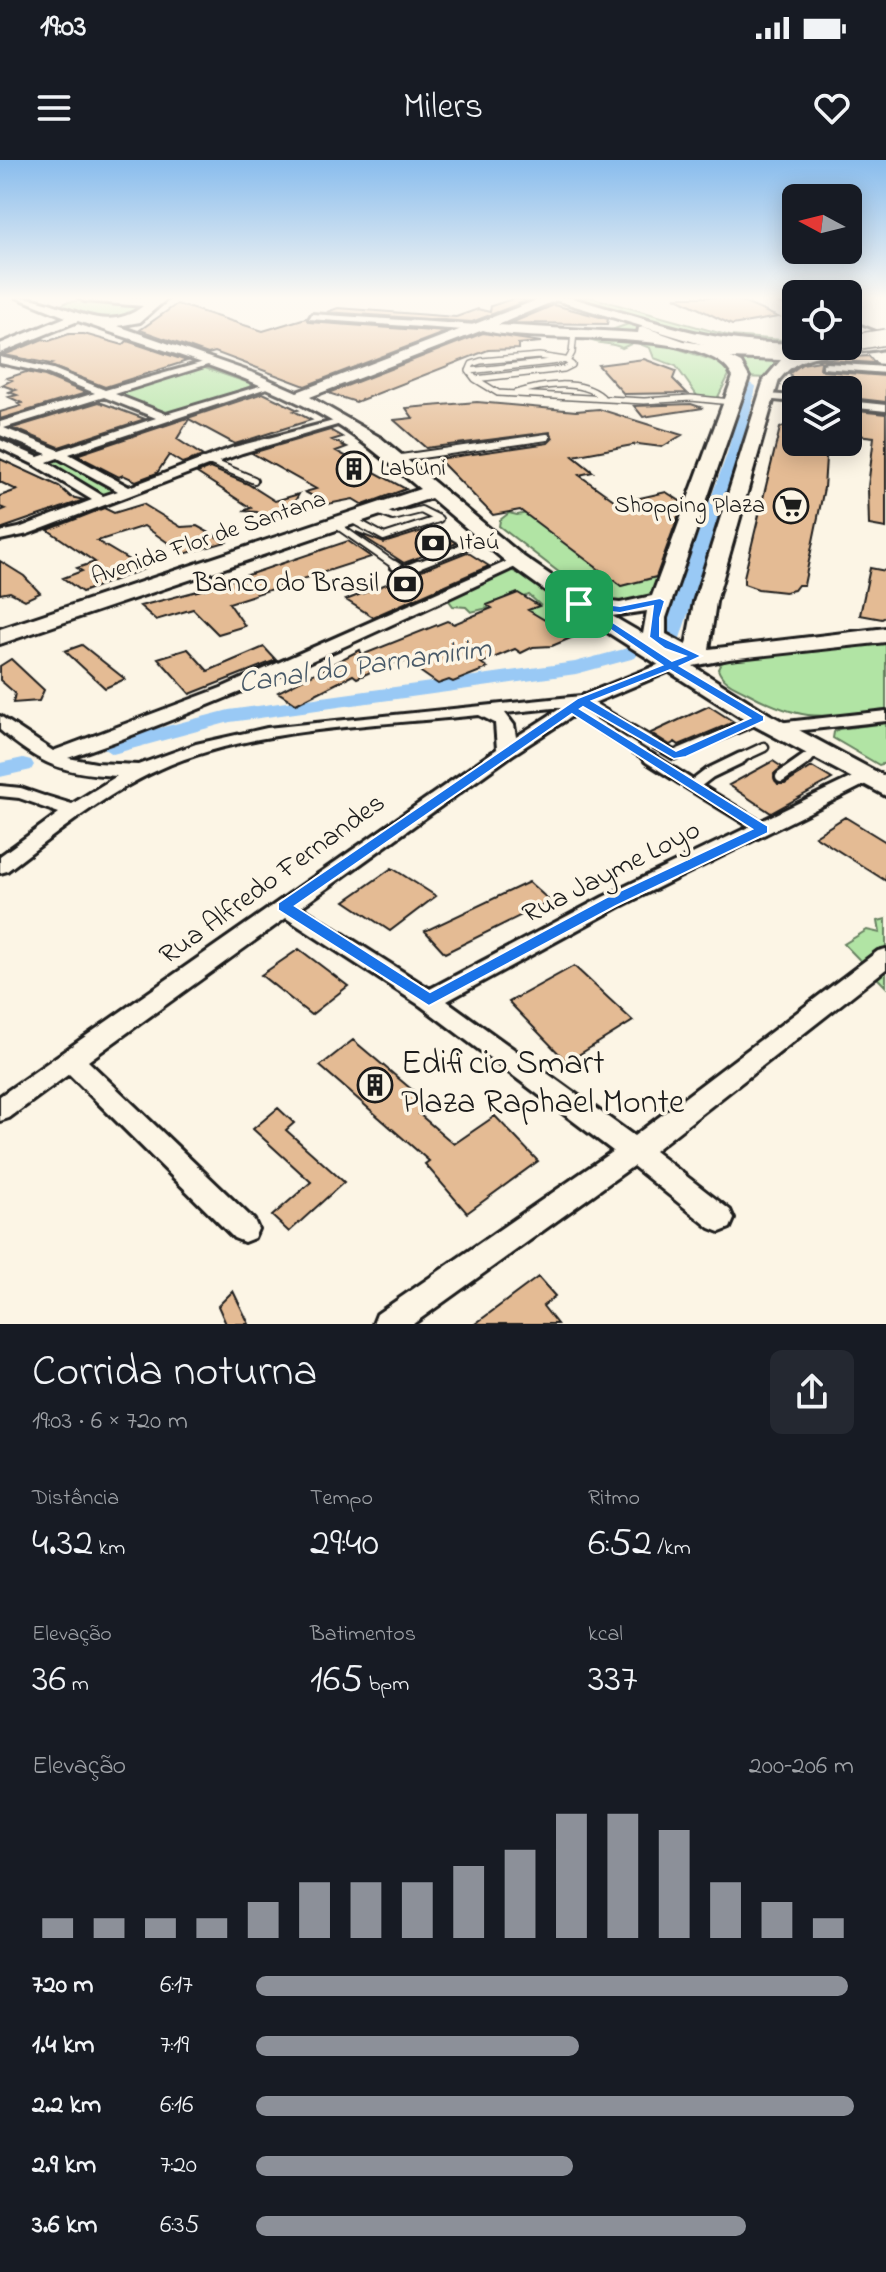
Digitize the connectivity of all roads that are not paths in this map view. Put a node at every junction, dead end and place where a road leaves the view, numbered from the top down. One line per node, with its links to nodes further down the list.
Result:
1 (175, 351): 8 (street)
2 (418, 351): 18 (street)
3 (572, 351): 6 (lane)
4 (708, 351): 11 (street)
5 (0, 360): 15 (street)
6 (568, 360): 12 (lane); 12 (lane)
7 (785, 360): 14 (street)
8 (207, 362): 13 (street); 15 (street)
9 (827, 366): 10 (street)
10 (886, 370)
11 (740, 378): 14 (street); 20 (street)
12 (474, 379): 16 (lane)
13 (269, 384): 18 (street); 23 (street)
14 (768, 389): 17 (street); 45 (street)
15 (101, 393): 23 (street); 25 (street)
16 (513, 394): 19 (lane); 19 (lane)
17 (782, 394)
18 (299, 396): 24 (street)
19 (602, 397): 20 (lane)
20 (731, 402): 41 (street)
21 (862, 405): 22 (street)
22 (886, 408)
23 (163, 417): 28 (street)
24 (345, 421): 29 (street); 31 (street)
25 (0, 428): 28 (street)
26 (547, 437): 29 (lane)
27 (0, 444): 30 (street)
28 (61, 455): 30 (street); 33 (street)
29 (394, 459): 34 (street)
30 (37, 461): 35 (street)
31 (209, 461): 32 (lane); 33 (street)
32 (254, 480)
33 (128, 491): 35 (street)
34 (434, 491): 36 (street, Avenida Flor de Santana); 39 (street)
35 (102, 501): 38 (street)
36 (377, 511): 37 (street, Avenida Flor de Santana); 37 (lane)
37 (343, 522): 39 (lane); 44 (street, Avenida Flor de Santana)
38 (0, 536)
39 (489, 537): 40 (street)
40 (517, 561): 42 (street); 54 (street)
41 (660, 601): 42 (street); 46 (street)
42 (579, 604): 46 (street)
43 (886, 635): 45 (street)
44 (0, 637)
45 (696, 650): 46 (street)
46 (667, 654): 47 (street); 51 (street)
47 (577, 705): 48 (street); 51 (lane); 52 (street, Rua Alfredo Fernandes); 58 (lane)
48 (466, 711): 52 (street); 55 (street)
49 (886, 716): 51 (street)
50 (0, 721): 54 (street)
51 (767, 731): 53 (street); 58 (lane)
52 (506, 751): 64 (street, Rua Alfredo Fernandes)
53 (819, 751): 56 (lane); 57 (street)
54 (48, 759): 55 (street)
55 (141, 771): 61 (street)
56 (781, 777)
57 (879, 778): 62 (street, Rua Jayme Loyo)
58 (693, 786): 62 (lane)
59 (0, 791): 60 (lane)
60 (46, 802): 61 (street)
61 (73, 811): 63 (street)
62 (763, 829): 66 (street, Rua Jayme Loyo)
63 (0, 866)
64 (284, 906): 66 (street); 67 (street, Rua Alfredo Fernandes)
65 (886, 957): 69 (street)
66 (429, 1000): 69 (street)
67 (71, 1060): 68 (street, Rua Alfredo Fernandes); 71 (street)
68 (0, 1110)
69 (634, 1151): 70 (street); 72 (street)
70 (720, 1219)
71 (244, 1229)
72 (388, 1324)

